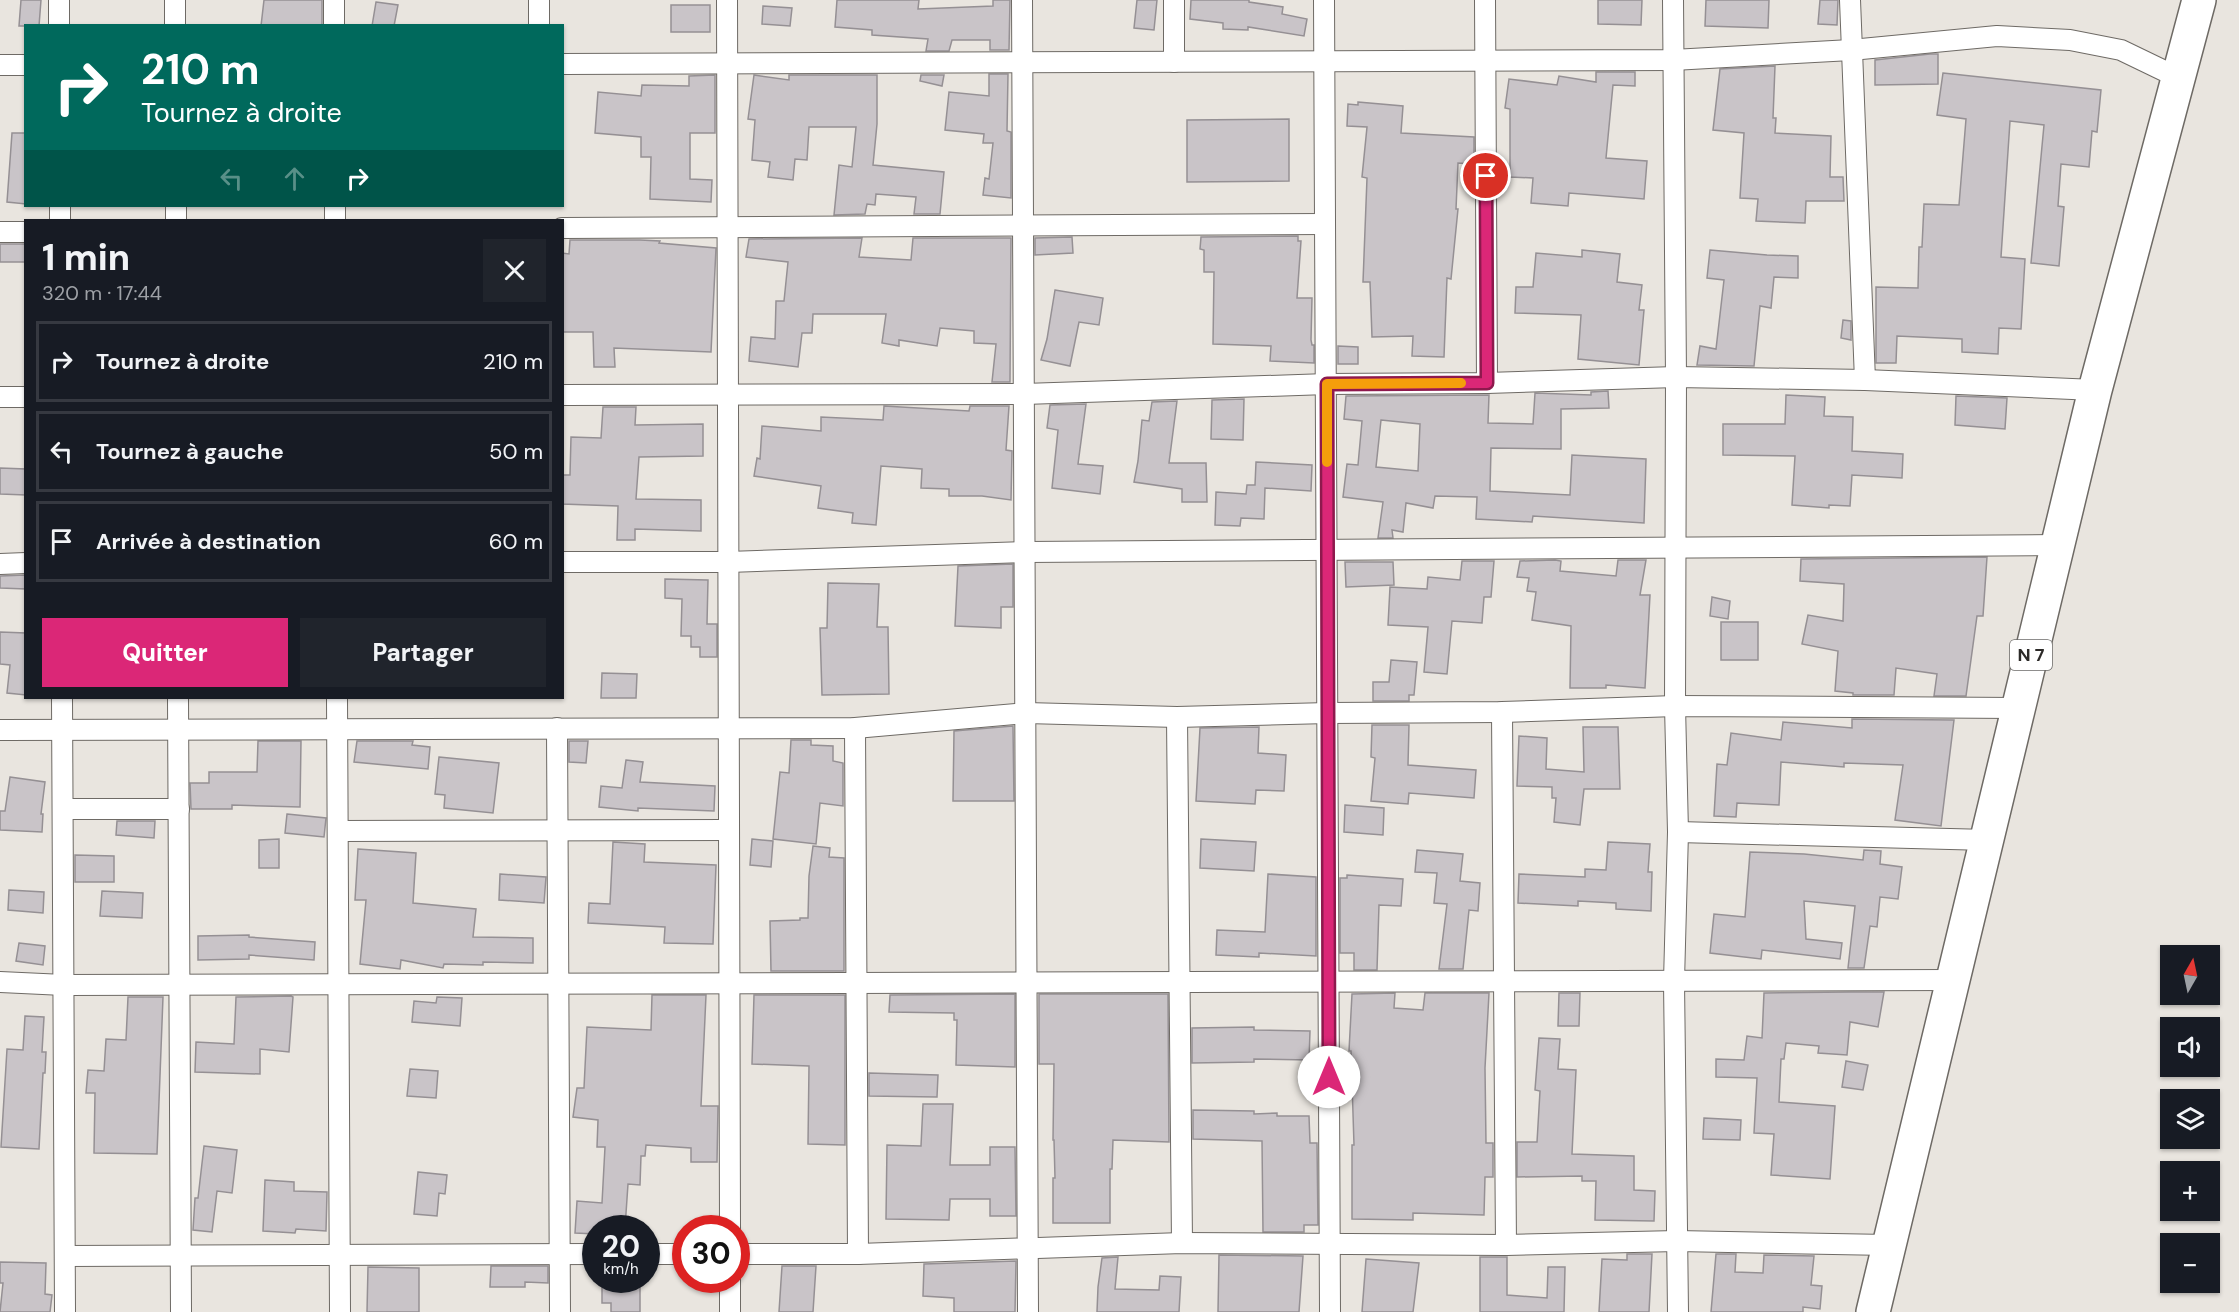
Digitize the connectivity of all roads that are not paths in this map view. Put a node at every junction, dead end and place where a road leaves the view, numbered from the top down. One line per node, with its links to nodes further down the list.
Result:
1 (59, 0): 13 (street)
2 (175, 0): 14 (street)
3 (334, 0): 15 (street)
4 (539, 0): 16 (street)
5 (727, 0): 23 (street)
6 (1022, 0): 20 (street)
7 (1174, 0): 21 (street)
8 (1324, 0): 22 (street)
9 (1485, 0): 19 (street)
10 (1673, 0): 18 (street)
11 (1850, 0): 17 (street)
12 (2199, 0): 27 (highway, N 7)
13 (59, 24)
14 (175, 24)
15 (334, 24)
16 (538, 24)
17 (1851, 50): 18 (street); 27 (street); 35 (street)
18 (1673, 60): 19 (street); 34 (street)
19 (1486, 61): 22 (street); 36 (street)
20 (1022, 62): 21 (street); 23 (street); 29 (street)
21 (1174, 62): 22 (street)
22 (1324, 62): 28 (street)
23 (728, 63): 24 (street); 30 (street)
24 (564, 64)
25 (0, 65): 26 (street)
26 (24, 65)
27 (2179, 78): 38 (highway, N 7)
28 (1325, 224): 29 (street); 37 (street)
29 (1023, 225): 30 (street); 40 (street)
30 (728, 227): 31 (street); 39 (street)
31 (564, 228)
32 (0, 232): 33 (street)
33 (24, 232)
34 (1676, 377): 35 (street); 36 (street); 45 (street)
35 (1865, 380): 38 (street)
36 (1487, 383): 37 (street)
37 (1327, 384): 40 (street); 46 (street)
38 (2094, 390): 44 (highway, N 7)
39 (728, 394): 40 (street); 41 (street); 49 (street)
40 (1024, 394): 47 (street)
41 (564, 395)
42 (0, 397): 43 (street)
43 (24, 397)
44 (2058, 545): 45 (street); 56 (highway, N 7)
45 (1675, 546): 46 (street); 55 (street)
46 (1327, 550): 47 (street); 59 (street)
47 (1026, 552): 49 (street); 58 (street)
48 (564, 562): 49 (street)
49 (728, 562): 62 (street)
50 (0, 564): 51 (street)
51 (24, 564)
52 (62, 699): 66 (street)
53 (178, 699): 67 (street)
54 (337, 699): 64 (street)
55 (1675, 706): 56 (street); 57 (street); 73 (street)
56 (2017, 708): 74 (highway, N 7)
57 (1502, 712): 59 (street); 76 (street)
58 (1026, 713): 60 (street); 63 (street); 79 (street)
59 (1328, 713): 60 (street); 81 (street)
60 (1177, 717): 80 (street)
61 (557, 728): 62 (street); 64 (street); 72 (street)
62 (729, 728): 63 (street); 70 (street)
63 (855, 728): 83 (street)
64 (338, 729): 67 (street); 71 (street)
65 (0, 730): 66 (street)
66 (63, 730): 67 (street); 68 (street)
67 (178, 730): 69 (street)
68 (63, 809): 69 (street); 86 (street)
69 (178, 809): 87 (street)
70 (729, 830): 72 (street); 82 (street)
71 (338, 831): 72 (street); 84 (street)
72 (557, 831): 85 (street)
73 (1678, 832): 74 (street); 77 (street)
74 (1988, 840): 75 (highway, N 7)
75 (1953, 980): 77 (street); 93 (highway, N 7)
76 (1503, 981): 77 (street); 81 (street); 92 (street)
77 (1674, 981): 89 (street)
78 (0, 982): 86 (street)
79 (1027, 982): 80 (street); 83 (street); 94 (street)
80 (1180, 982): 81 (street); 90 (street)
81 (1329, 982): 91 (street)
82 (729, 983): 83 (street); 85 (street); 88 (street)
83 (856, 983): 98 (street)
84 (339, 984): 85 (street); 87 (street); 99 (street)
85 (558, 984): 95 (street)
86 (64, 985): 87 (street); 100 (street)
87 (179, 985): 101 (street)
88 (730, 1215)
89 (1677, 1241): 92 (street); 93 (street); 110 (street)
90 (1182, 1243): 91 (street); 94 (street)
91 (1329, 1243): 92 (street); 109 (street)
92 (1506, 1245)
93 (1888, 1245): 111 (highway, N 7)
94 (1028, 1247): 98 (street); 108 (street)
95 (560, 1254): 96 (street); 99 (street); 106 (street)
96 (582, 1254)
97 (750, 1254): 98 (street)
98 (858, 1254)
99 (340, 1255): 101 (street); 105 (street)
100 (65, 1256): 101 (street); 103 (street)
101 (181, 1256): 104 (street)
102 (730, 1293): 107 (street)
103 (66, 1312)
104 (181, 1312)
105 (340, 1312)
106 (560, 1312)
107 (730, 1312)
108 (1028, 1312)
109 (1330, 1312)
110 (1678, 1312)
111 (1873, 1312)

